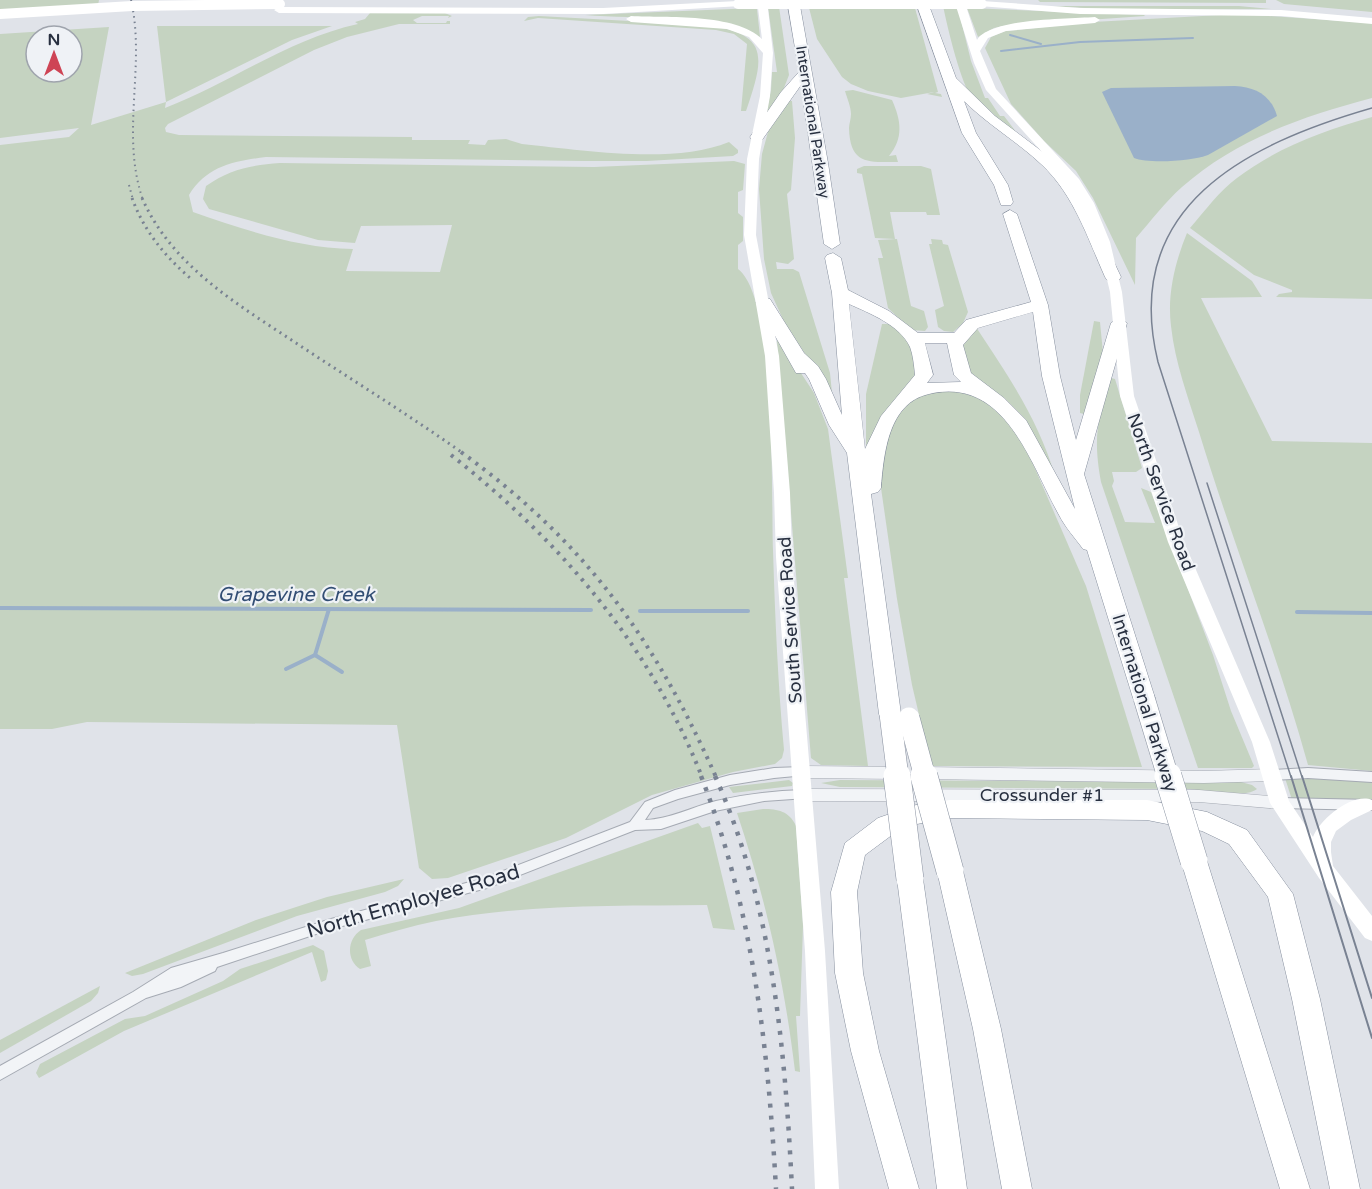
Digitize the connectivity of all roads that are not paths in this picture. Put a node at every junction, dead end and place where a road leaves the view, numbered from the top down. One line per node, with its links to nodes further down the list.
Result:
1 (686, 0): 8 (main road)
2 (762, 0): 22 (main road, South Service Road)
3 (793, 0): 23 (highway, International Parkway)
4 (921, 0): 20 (highway, International Parkway)
5 (935, 0): 20 (highway)
6 (959, 0): 21 (main road, North Service Road)
7 (1036, 0): 11 (main road)
8 (712, 4): 9 (main road); 12 (main road)
9 (738, 4): 10 (main road, bridge); 14 (main road)
10 (982, 4): 11 (main road); 15 (main road)
11 (1014, 4): 13 (main road)
12 (279, 7): 14 (main road); 16 (main road, bridge); 18 (main road)
13 (1279, 9): 15 (main road); 17 (main road); 19 (main road)
14 (534, 11): 22 (main road)
15 (1198, 12): 21 (main road)
16 (0, 14)
17 (1372, 14)
18 (0, 20)
19 (1372, 21)
20 (938, 45): 24 (highway, International Parkway)
21 (975, 51): 26 (main road, North Service Road)
22 (768, 53): 25 (main road, South Service Road)
23 (806, 72): 25 (highway); 27 (highway, International Parkway)
24 (949, 79): 26 (highway); 29 (highway, International Parkway)
25 (757, 136): 28 (main road, South Service Road)
26 (1113, 277): 30 (main road, North Service Road)
27 (840, 293): 31 (highway); 35 (highway, International Parkway)
28 (764, 302): 35 (highway); 40 (main road, South Service Road)
29 (1040, 305): 32 (highway); 36 (highway, International Parkway)
30 (1119, 322): 36 (highway); 41 (main road, North Service Road)
31 (913, 338): 32 (highway); 33 (highway)
32 (958, 338): 34 (highway)
33 (908, 395): 34 (highway); 37 (highway)
34 (989, 395): 38 (highway)
35 (857, 456): 37 (highway, International Parkway)
36 (1075, 476): 38 (highway, International Parkway)
37 (865, 508): 39 (highway, International Parkway)
38 (1098, 554): 54 (highway, International Parkway, bridge)
39 (900, 716): 52 (highway, bridge); 53 (highway, bridge)
40 (802, 772): 41 (street, Crossunder #1); 43 (main road, South Service Road); 46 (street, North Employee Road)
41 (1273, 775): 42 (street); 44 (main road, North Service Road)
42 (1372, 777)
43 (803, 795): 44 (street, Crossunder #1); 46 (street, North Employee Road); 50 (main road, South Service Road)
44 (1280, 803): 45 (street); 47 (main road, North Service Road)
45 (1369, 805): 47 (main road)
46 (634, 825): 49 (street, North Employee Road)
47 (1326, 872): 48 (main road, North Service Road)
48 (1372, 932)
49 (0, 1073)
50 (827, 1189)
51 (904, 1189): 55 (highway)
52 (952, 1189)
53 (1017, 1189)
54 (1295, 1189)
55 (1345, 1189)

